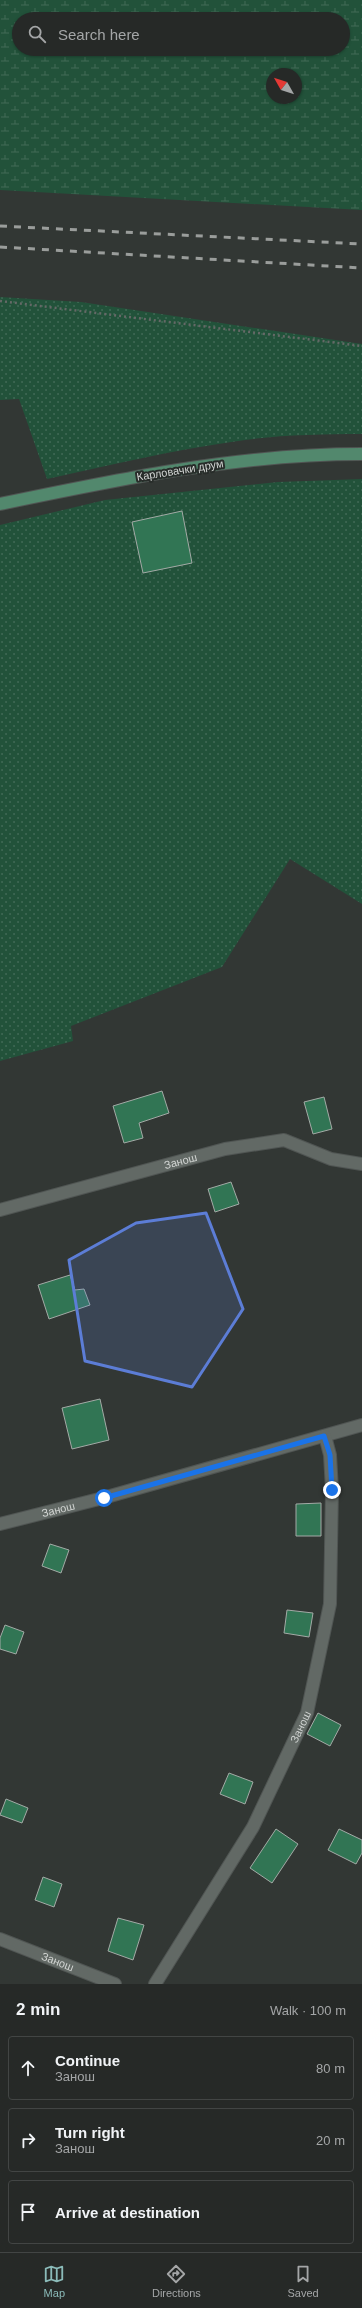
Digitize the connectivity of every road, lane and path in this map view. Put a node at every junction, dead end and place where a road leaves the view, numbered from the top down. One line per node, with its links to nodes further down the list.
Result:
1 (0, 301): 2 (path)
2 (362, 346)
3 (362, 454): 4 (main road, Карловачки друм)
4 (0, 504)
5 (362, 1164): 6 (street, Занош)
6 (0, 1210)
7 (362, 1425): 8 (street, Занош)
8 (324, 1436): 9 (street, Занош); 12 (street, Занош)
9 (0, 1524)
10 (0, 1939): 11 (street, Занош)
11 (115, 1984)
12 (154, 1984)

